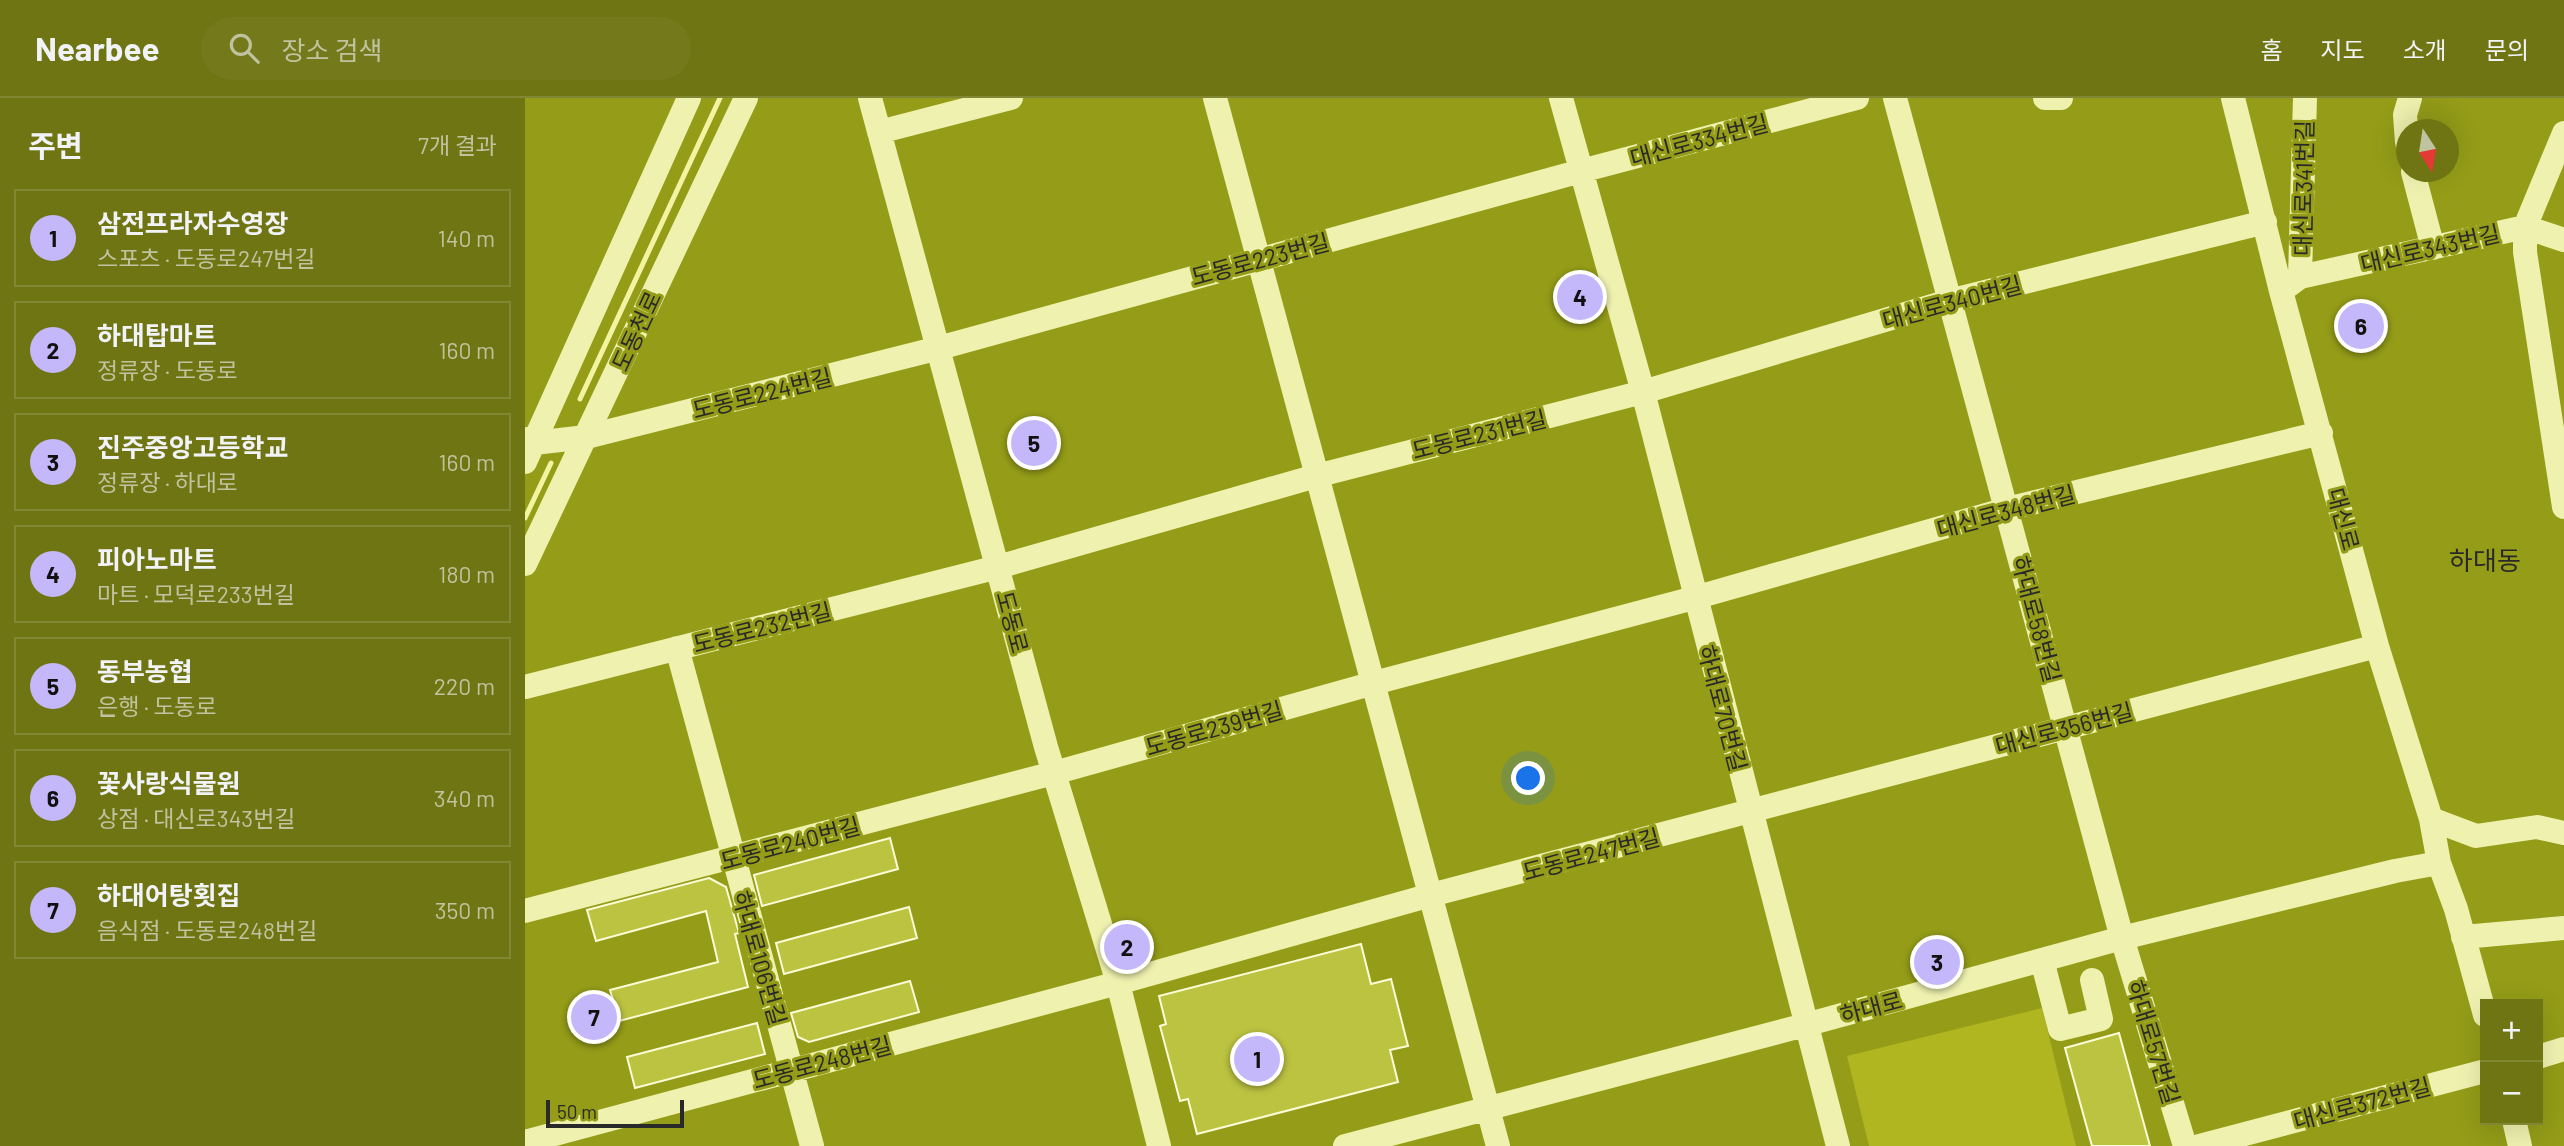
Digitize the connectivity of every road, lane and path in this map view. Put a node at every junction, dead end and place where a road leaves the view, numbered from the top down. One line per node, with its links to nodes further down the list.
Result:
1 (689, 98): 31 (street, 도동천로)
2 (746, 98): 30 (street, 도동천로)
3 (870, 98): 16 (street, 도동로)
4 (1011, 98): 16 (street)
5 (1215, 98): 24 (street)
6 (1561, 98): 18 (street, 하대로70번길)
7 (1857, 98): 14 (street, 대신로334번길)
8 (1895, 98): 26 (street, 하대로58번길)
9 (2045, 98): 10 (street)
10 (2061, 98)
11 (2233, 98): 20 (street, 대신로)
12 (2305, 98): 25 (street, 대신로341번길)
13 (2410, 98): 15 (street)
14 (1772, 109): 18 (street, 대신로334번길)
15 (2405, 119)
16 (879, 132): 27 (street, 도동로)
17 (2564, 133): 21 (street, 대신로343번길)
18 (1581, 171): 24 (street, 도동로223번길); 28 (street, 하대로70번길)
19 (2416, 182): 23 (street)
20 (2265, 222): 25 (street, 대신로); 26 (street, 대신로340번길)
21 (2525, 227): 22 (street); 23 (street, 대신로343번길); 33 (street)
22 (2564, 240)
23 (2434, 248): 25 (street, 대신로343번길)
24 (1260, 259): 27 (street, 도동로223번길); 32 (street)
25 (2291, 284): 29 (street, 대신로)
26 (1949, 301): 28 (street, 대신로340번길); 34 (street, 하대로58번길)
27 (939, 348): 30 (street, 도동로224번길); 36 (street, 도동로)
28 (1643, 392): 32 (street, 도동로231번길); 37 (street, 하대로70번길)
29 (2321, 433): 34 (street, 대신로348번길); 38 (street, 대신로)
30 (586, 437): 31 (street, 도동로224번길); 35 (street, 도동천로)
31 (528, 448)
32 (1315, 476): 36 (street, 도동로231번길); 40 (street)
33 (2564, 507)
34 (2007, 509): 37 (street, 대신로348번길); 42 (street, 하대로58번길)
35 (525, 564)
36 (998, 567): 39 (street, 도동로232번길); 43 (street, 도동로)
37 (1694, 598): 40 (street, 도동로239번길); 44 (street, 하대로70번길)
38 (2377, 646): 42 (street, 대신로356번길); 45 (street, 대신로)
39 (677, 648): 41 (street, 도동로232번길); 47 (street, 하대로106번길)
40 (1374, 683): 43 (street, 도동로239번길); 49 (street)
41 (525, 687)
42 (2066, 727): 44 (street, 대신로356번길); 53 (street, 하대로58번길)
43 (1054, 773): 47 (street, 도동로240번길); 56 (street, 도동로)
44 (1750, 812): 49 (street, 도동로247번길); 58 (street, 하대로70번길)
45 (2431, 819): 46 (street); 48 (street, 대신로)
46 (2564, 832)
47 (732, 858): 50 (street, 도동로240번길); 61 (street, 하대로106번길)
48 (2439, 863): 52 (street, 대신로); 53 (street, 하대로)
49 (1431, 895): 56 (street, 도동로247번길); 63 (street)
50 (525, 911)
51 (2564, 928): 52 (street)
52 (2463, 937): 57 (street, 대신로)
53 (2122, 938): 54 (street, 하대로); 71 (street, 하대로57번길)
54 (2042, 960): 55 (street); 58 (street, 하대로)
55 (2092, 979)
56 (1118, 983): 61 (street, 도동로248번길); 67 (street, 도동로)
57 (2480, 999)
58 (1805, 1025): 63 (street, 하대로); 70 (street, 하대로70번길)
59 (2564, 1049): 60 (street)
60 (2543, 1055)
61 (792, 1070): 65 (street, 도동로248번길); 66 (street, 하대로106번길)
62 (2480, 1073): 72 (street, 대신로372번길)
63 (1488, 1109): 68 (street, 하대로); 69 (street)
64 (2515, 1125): 73 (street)
65 (525, 1142)
66 (812, 1146)
67 (1159, 1146)
68 (1345, 1146)
69 (1498, 1146)
70 (1838, 1146)
71 (2185, 1146)
72 (2199, 1146)
73 (2520, 1146)

